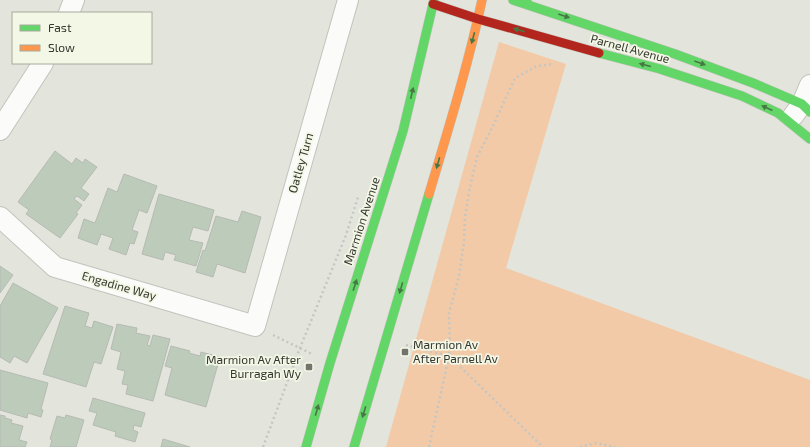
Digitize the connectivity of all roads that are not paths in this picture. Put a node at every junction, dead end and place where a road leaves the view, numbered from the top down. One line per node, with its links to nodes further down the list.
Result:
1 (74, 0): 7 (street)
2 (348, 0): 16 (street, Oatley Turn)
3 (482, 0): 8 (main road)
4 (513, 0): 6 (main road, Parnell Avenue)
5 (434, 2): 8 (main road, Parnell Avenue); 17 (main road, Marmion Avenue, one-way to 5)
6 (527, 2): 11 (main road, Parnell Avenue, one-way to 11)
7 (69, 12)
8 (478, 19): 12 (main road, Parnell Avenue, one-way to 8); 18 (main road, one-way to 18)
9 (43, 64): 13 (street)
10 (810, 85): 11 (street)
11 (806, 108): 12 (street)
12 (789, 122): 14 (main road, Parnell Avenue)
13 (0, 130)
14 (810, 139)
15 (0, 218): 16 (street, Engadine Way)
16 (255, 326)
17 (306, 447)
18 (354, 447)

